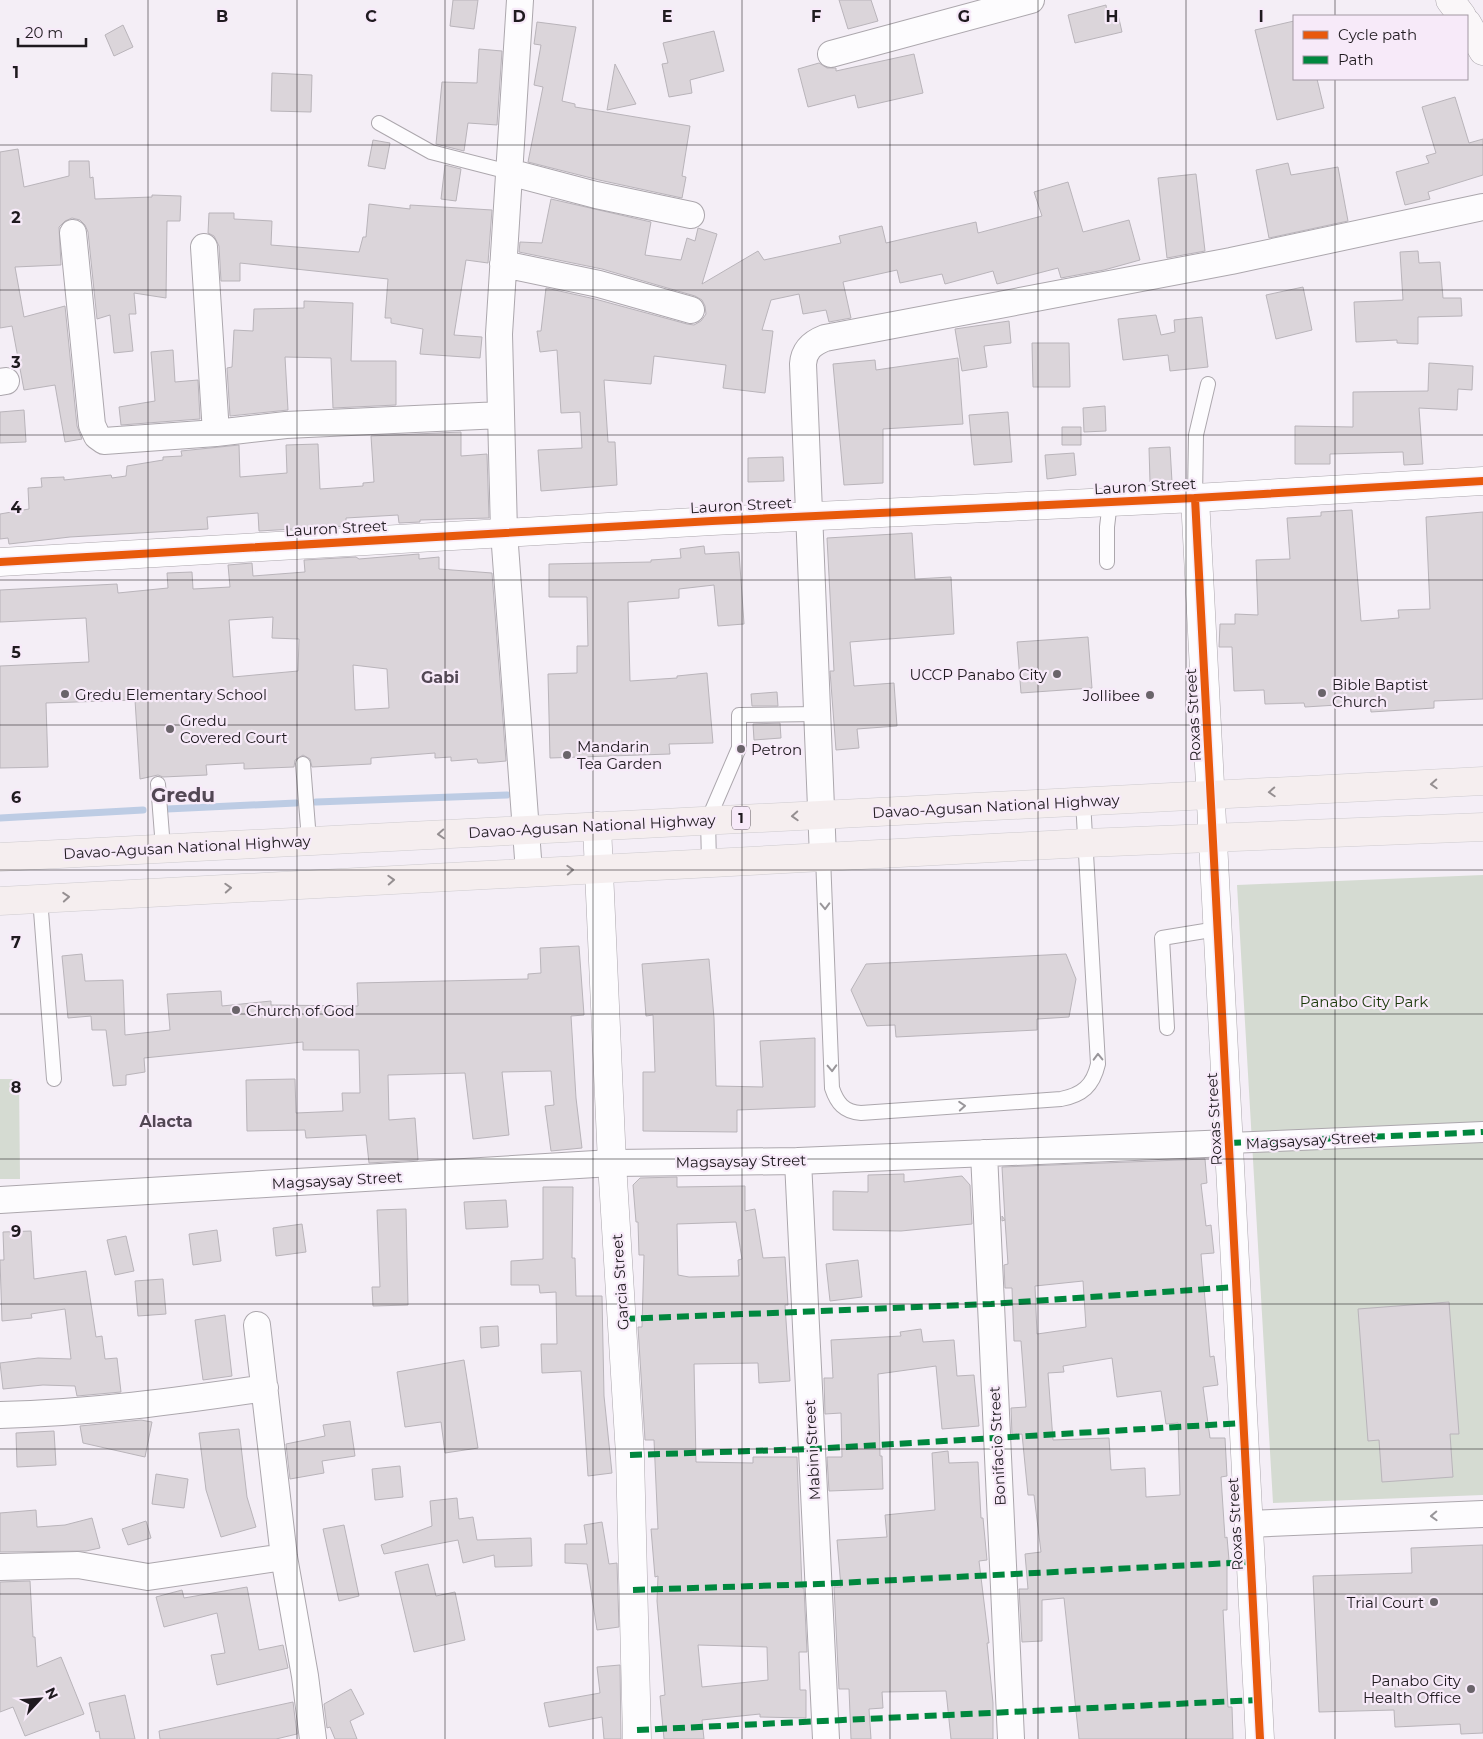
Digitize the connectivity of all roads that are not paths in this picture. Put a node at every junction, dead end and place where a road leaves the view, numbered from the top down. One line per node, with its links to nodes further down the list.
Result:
1 (520, 0): 9 (street)
2 (1031, 0): 7 (street)
3 (1450, 0): 4 (main road)
4 (1461, 15)
5 (1468, 25): 6 (main road)
6 (1483, 51)
7 (831, 54)
8 (379, 123): 9 (lane)
9 (509, 172): 11 (street); 14 (street)
10 (1483, 207): 22 (street)
11 (691, 215)
12 (73, 233): 18 (street)
13 (204, 247): 18 (street)
14 (503, 264): 15 (street); 17 (street)
15 (692, 310)
16 (1208, 384): 20 (lane)
17 (501, 415): 18 (street); 23 (street)
18 (216, 433)
19 (1483, 481): 20 (street, Lauron Street)
20 (1195, 498): 21 (street, Lauron Street); 30 (street, Roxas Street)
21 (1110, 502): 22 (street, Lauron Street); 25 (lane)
22 (810, 516): 23 (street, Lauron Street); 26 (street)
23 (504, 532): 24 (street, Lauron Street); 36 (street)
24 (0, 562)
25 (1107, 562)
26 (817, 714): 32 (street); 33 (lane)
27 (303, 764): 38 (lane)
28 (1483, 781): 30 (highway, Davao-Agusan National Highway / 1, one-way to 30)
29 (158, 784): 40 (lane)
30 (1211, 795): 31 (highway, Davao-Agusan National Highway / 1); 37 (street, Roxas Street)
31 (1082, 801): 32 (highway, Davao-Agusan National Highway / 1); 39 (lane)
32 (822, 814): 33 (highway, Davao-Agusan National Highway / 1, one-way to 33); 42 (street)
33 (708, 820): 34 (highway, Davao-Agusan National Highway / 1); 43 (lane)
34 (597, 826): 36 (highway, Davao-Agusan National Highway / 1); 44 (street, Garcia Street)
35 (1483, 827): 37 (highway)
36 (527, 829): 38 (highway, Davao-Agusan National Highway / 1, one-way to 38); 45 (street)
37 (1213, 839): 39 (highway); 49 (street, Roxas Street)
38 (309, 840): 40 (highway, Davao-Agusan National Highway / 1)
39 (1086, 844): 42 (highway); 42 (lane, one-way to 39)
40 (155, 848): 41 (highway, Davao-Agusan National Highway / 1); 46 (highway)
41 (0, 857)
42 (823, 857): 43 (highway)
43 (709, 863): 44 (highway)
44 (600, 869): 45 (highway, one-way to 44); 56 (street, Garcia Street)
45 (529, 872): 46 (highway, one-way to 45)
46 (151, 892): 47 (highway, one-way to 46)
47 (40, 898): 48 (highway); 51 (lane)
48 (0, 901)
49 (1218, 929): 50 (lane); 53 (street, Roxas Street)
50 (1167, 1028)
51 (54, 1079)
52 (1483, 1132): 53 (street, Magsaysay Street)
53 (1229, 1144): 54 (street, Magsaysay Street); 62 (street, Roxas Street)
54 (984, 1153): 55 (street, Magsaysay Street); 68 (street, Bonifacio Street)
55 (798, 1161): 56 (street, Magsaysay Street); 67 (street, Mabini Street)
56 (612, 1163): 57 (street, Magsaysay Street); 66 (street, Garcia Street)
57 (0, 1200)
58 (258, 1325): 59 (street)
59 (265, 1388): 60 (street); 63 (street)
60 (0, 1415)
61 (1483, 1514): 62 (street, one-way to 62)
62 (1249, 1524): 69 (street, Roxas Street)
63 (284, 1557): 64 (street); 65 (street)
64 (0, 1567)
65 (313, 1739)
66 (637, 1739)
67 (826, 1739)
68 (1011, 1739)
69 (1260, 1739)

